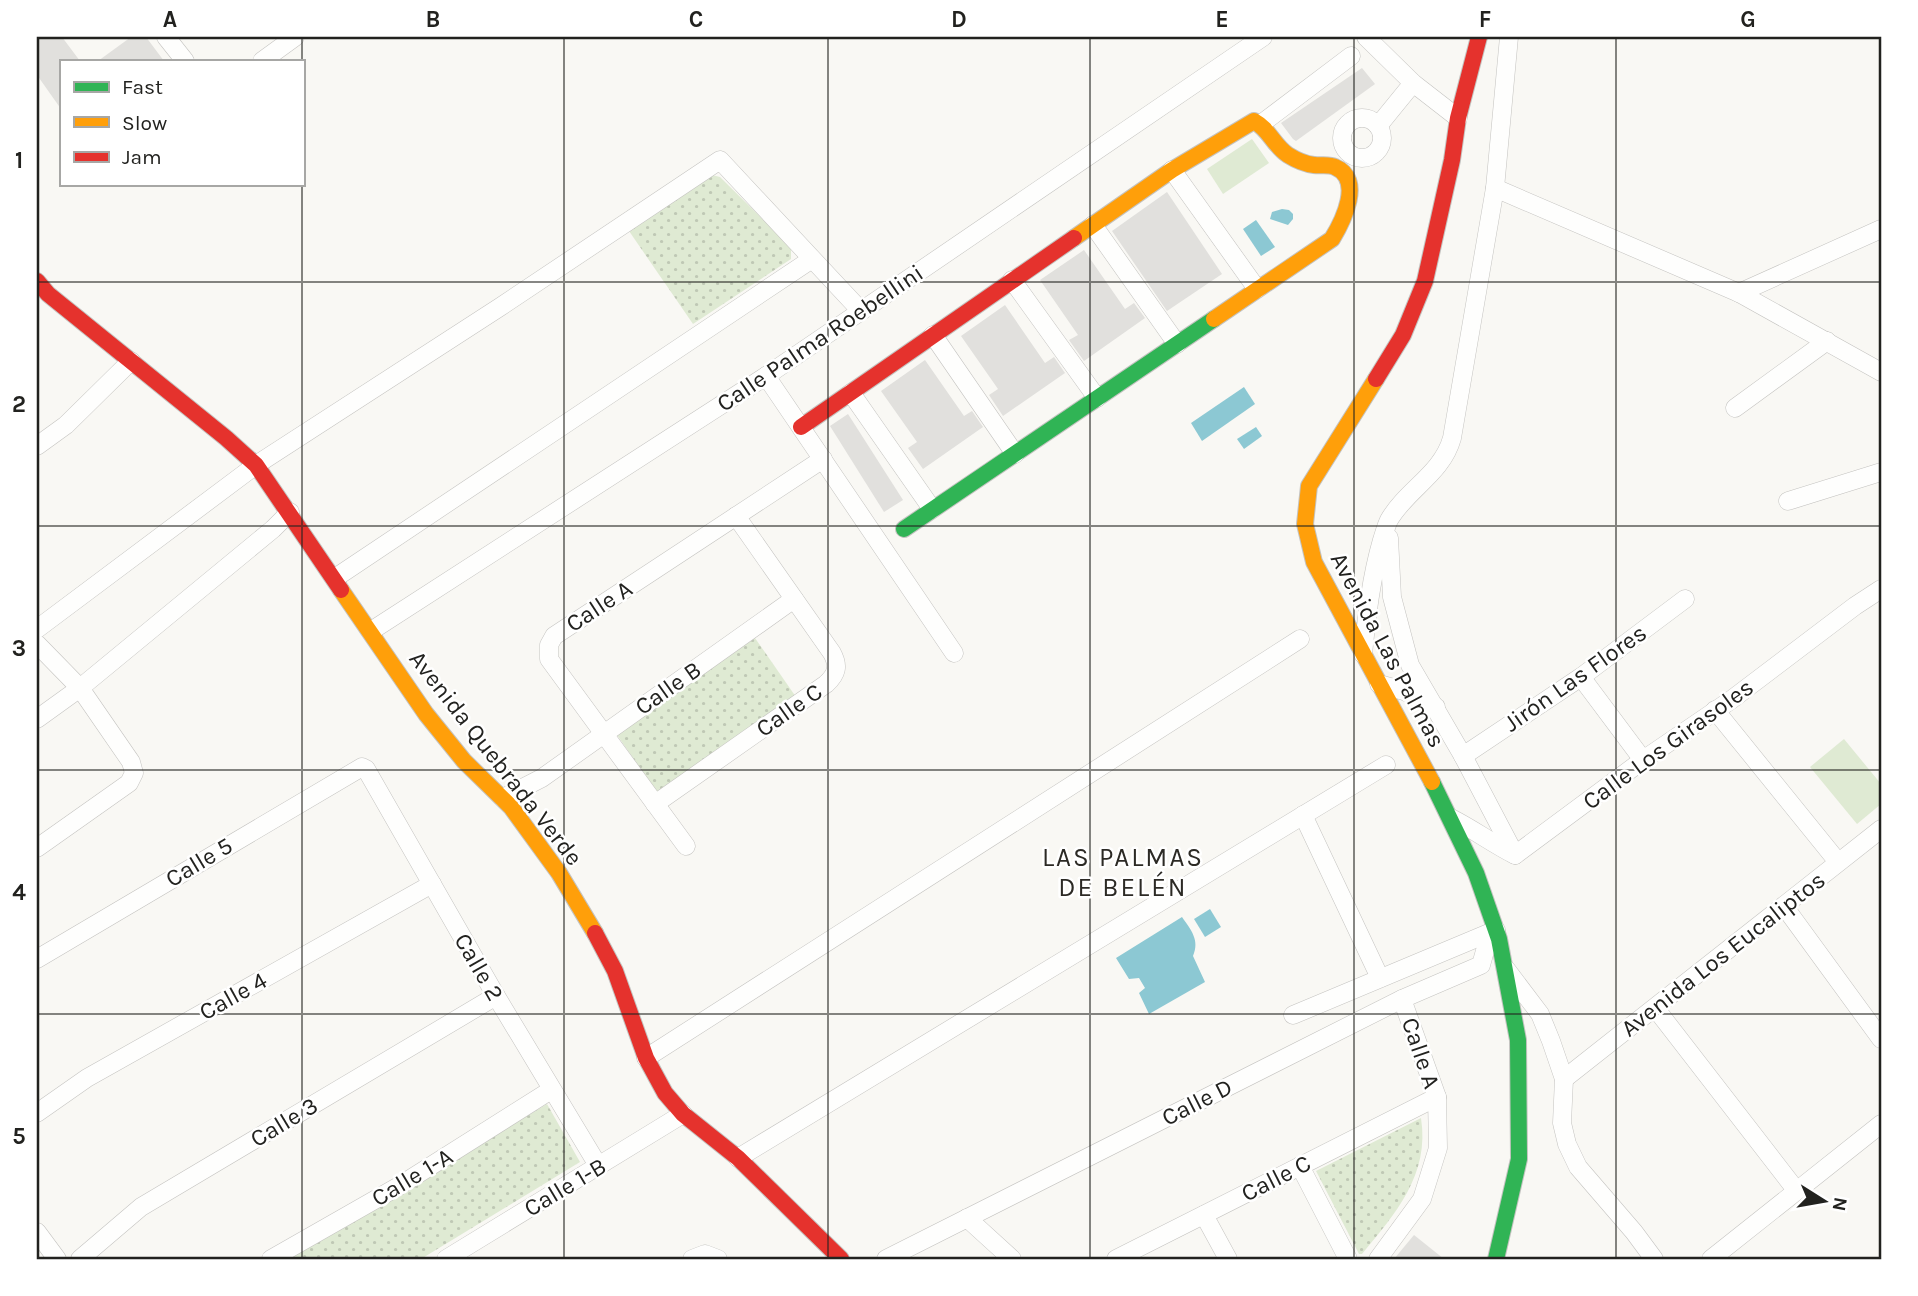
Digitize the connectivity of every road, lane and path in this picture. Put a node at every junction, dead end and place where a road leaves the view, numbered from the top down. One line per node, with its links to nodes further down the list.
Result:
1 (166, 37): 8 (street)
2 (295, 37): 9 (street)
3 (1263, 37): 27 (street, Calle Palma Roebellini)
4 (1367, 37): 12 (street)
5 (1479, 37): 10 (street, Avenida Las Palmas)
6 (1509, 37): 11 (street)
7 (1351, 56): 14 (street)
8 (184, 60)
9 (263, 60)
10 (1474, 60): 11 (street); 13 (street, Avenida Las Palmas)
11 (1507, 60): 19 (street)
12 (1413, 83): 13 (street); 15 (street)
13 (1458, 118): 58 (street, Avenida Las Palmas)
14 (1261, 124): 17 (street); 18 (street)
15 (1378, 126): 16 (street); 16 (street)
16 (1351, 155): 18 (street)
17 (1172, 170): 20 (street); 24 (street)
18 (1340, 170): 24 (street)
19 (1495, 188): 26 (street); 47 (street)
20 (1093, 225): 23 (street); 30 (street)
21 (1881, 229): 26 (street)
22 (812, 259): 27 (street); 41 (street); 49 (street)
23 (1012, 280): 28 (street); 35 (street)
24 (1257, 289): 30 (street)
25 (40, 293): 31 (street, Avenida Quebrada Verde)
26 (1739, 293): 29 (street)
27 (861, 311): 33 (street, Calle Palma Roebellini)
28 (933, 335): 34 (street); 39 (street)
29 (1827, 341): 32 (street); 36 (street)
30 (1177, 344): 35 (street)
31 (131, 361): 38 (street); 41 (street, Avenida Quebrada Verde)
32 (1881, 372)
33 (766, 376): 37 (street); 54 (street, Calle Palma Roebellini)
34 (851, 393): 37 (street); 44 (street)
35 (1097, 398): 39 (street)
36 (1735, 408)
37 (801, 427): 40 (street)
38 (37, 446)
39 (1015, 454): 44 (street)
40 (823, 459): 46 (street, Calle A); 57 (street)
41 (256, 465): 45 (street, Avenida Quebrada Verde); 53 (street)
42 (1881, 472): 43 (street)
43 (1788, 501)
44 (932, 509): 48 (street)
45 (290, 512): 49 (street, Avenida Quebrada Verde); 61 (street)
46 (736, 516): 51 (street, Calle C); 65 (street, Calle A)
47 (1389, 520): 58 (street); 62 (street)
48 (904, 529)
49 (334, 578): 54 (street, Avenida Quebrada Verde)
50 (1881, 589): 63 (street, Calle Los Girasoles)
51 (794, 599): 65 (street, Calle B); 71 (street, Calle C)
52 (1685, 599): 59 (street, Jirón Las Flores)
53 (37, 629)
54 (370, 631): 70 (street, Avenida Quebrada Verde)
55 (1300, 639): 90 (street)
56 (37, 644): 61 (street)
57 (954, 653)
58 (1363, 654): 60 (street, Avenida Las Palmas)
59 (1581, 677): 66 (street, Jirón Las Flores); 67 (street)
60 (1379, 684): 62 (street); 73 (street, Avenida Las Palmas)
61 (80, 688): 64 (street); 76 (street)
62 (1436, 707): 66 (street)
63 (1715, 710): 67 (street, Calle Los Girasoles); 78 (street)
64 (37, 719)
65 (604, 734): 70 (street, Calle B); 71 (street, Calle A)
66 (1463, 756): 77 (street)
67 (1643, 760): 77 (street, Calle Los Girasoles)
68 (1386, 765): 72 (street)
69 (362, 767): 79 (street, Calle 2); 82 (street, Calle 5)
70 (507, 803): 90 (street, Avenida Quebrada Verde)
71 (655, 804): 75 (street, Calle A)
72 (1303, 815): 84 (street); 97 (street)
73 (1451, 818): 77 (street); 81 (street, Avenida Las Palmas)
74 (1881, 829): 78 (street, Avenida Los Eucaliptos)
75 (686, 846)
76 (37, 849)
77 (1515, 855)
78 (1838, 862): 80 (street, Avenida Los Eucaliptos)
79 (432, 884): 85 (street, Calle 2); 94 (street, Calle 4)
80 (1784, 906): 87 (street, Avenida Los Eucaliptos); 89 (street)
81 (1493, 932): 83 (street, Avenida Las Palmas); 84 (street); 86 (street, Calle D)
82 (37, 959)
83 (1504, 968): 91 (street); 117 (street, Avenida Las Palmas)
84 (1380, 978): 88 (street)
85 (496, 996): 92 (street, Calle 2); 105 (street, Calle 3)
86 (1402, 999): 93 (street, Calle A); 102 (street, Calle D)
87 (1656, 1009): 91 (street, Avenida Los Eucaliptos); 100 (street)
88 (1293, 1015)
89 (1881, 1039)
90 (646, 1058): 95 (street, Avenida Quebrada Verde)
91 (1564, 1079): 118 (street)
92 (551, 1090): 99 (street, Calle 2); 106 (street, Calle 1-A)
93 (1437, 1097): 98 (street, Calle C); 116 (street, Calle A)
94 (37, 1113)
95 (683, 1114): 97 (street, Avenida Quebrada Verde); 99 (street, Calle 1-B)
96 (1881, 1124): 100 (street)
97 (738, 1158): 110 (street, Avenida Quebrada Verde)
98 (1300, 1166): 101 (street, Calle C); 115 (street)
99 (599, 1167): 107 (street, Calle 1-B)
100 (1796, 1190): 119 (street)
101 (1204, 1215): 113 (street, Calle C); 114 (street)
102 (967, 1218): 111 (street, Calle D); 112 (street)
103 (37, 1232): 104 (street)
104 (57, 1259)
105 (80, 1259)
106 (271, 1259)
107 (446, 1259)
108 (692, 1259): 109 (street)
109 (718, 1259)
110 (841, 1259)
111 (886, 1259)
112 (1012, 1259)
113 (1116, 1259)
114 (1228, 1259)
115 (1348, 1259)
116 (1378, 1259)
117 (1496, 1259)
118 (1654, 1259)
119 (1711, 1259)

